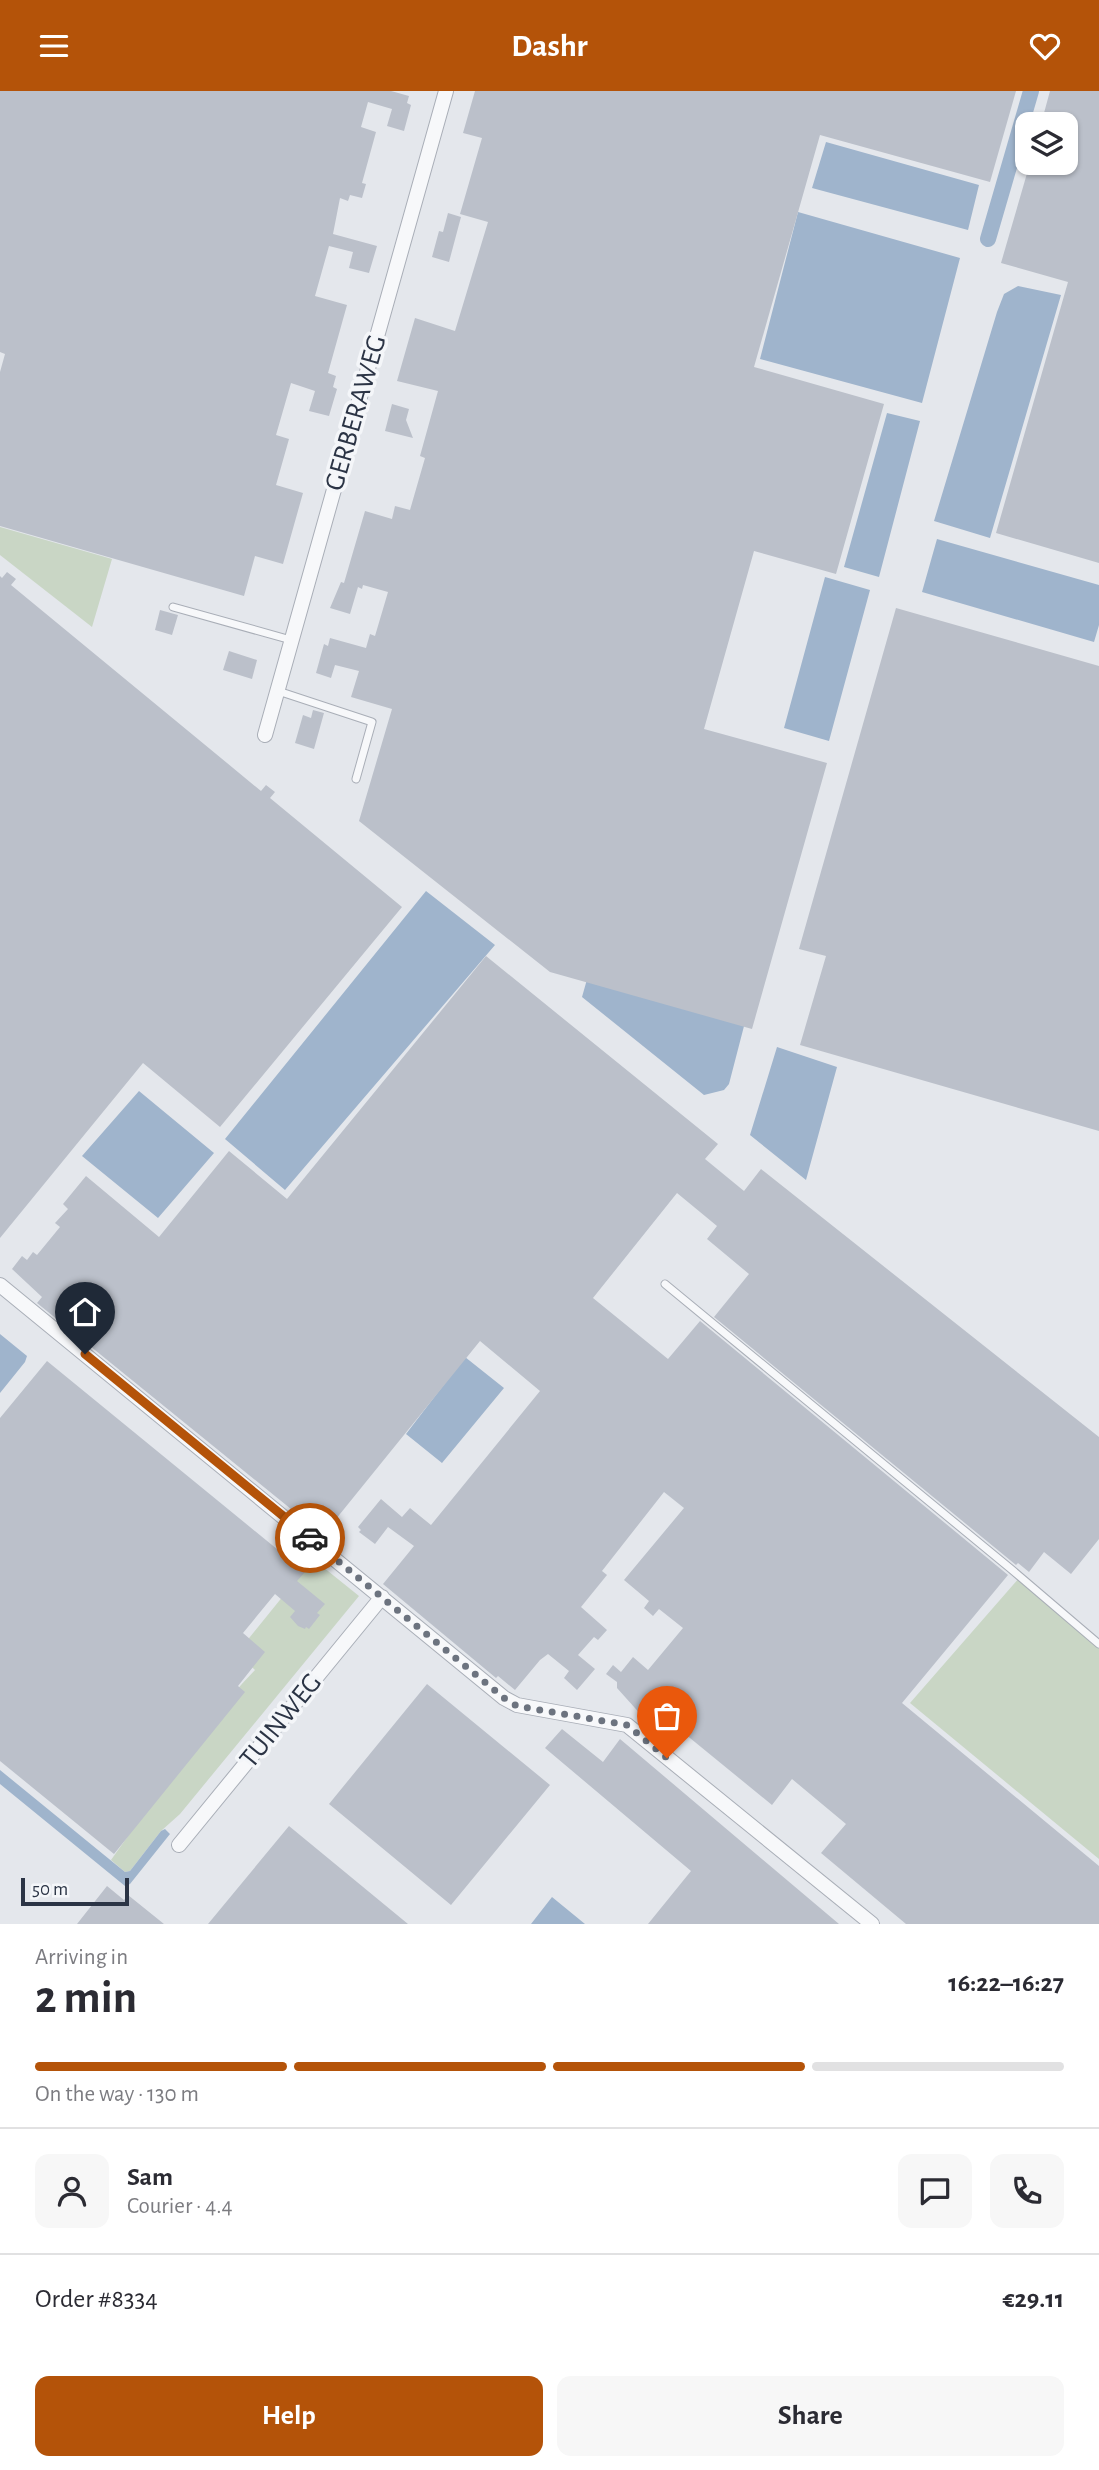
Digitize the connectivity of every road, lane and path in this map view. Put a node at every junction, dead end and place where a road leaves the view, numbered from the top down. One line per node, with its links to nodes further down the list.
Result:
1 (446, 91): 3 (street, GERBERAWEG)
2 (173, 607): 3 (lane)
3 (292, 640): 4 (street, GERBERAWEG)
4 (278, 690): 5 (street, GERBERAWEG); 6 (lane)
5 (265, 735)
6 (355, 779)
7 (665, 1284): 10 (lane)
8 (0, 1285): 9 (street)
9 (382, 1597): 11 (street, TUINWEG); 12 (street)
10 (1099, 1644)
11 (179, 1846)
12 (872, 1924)

